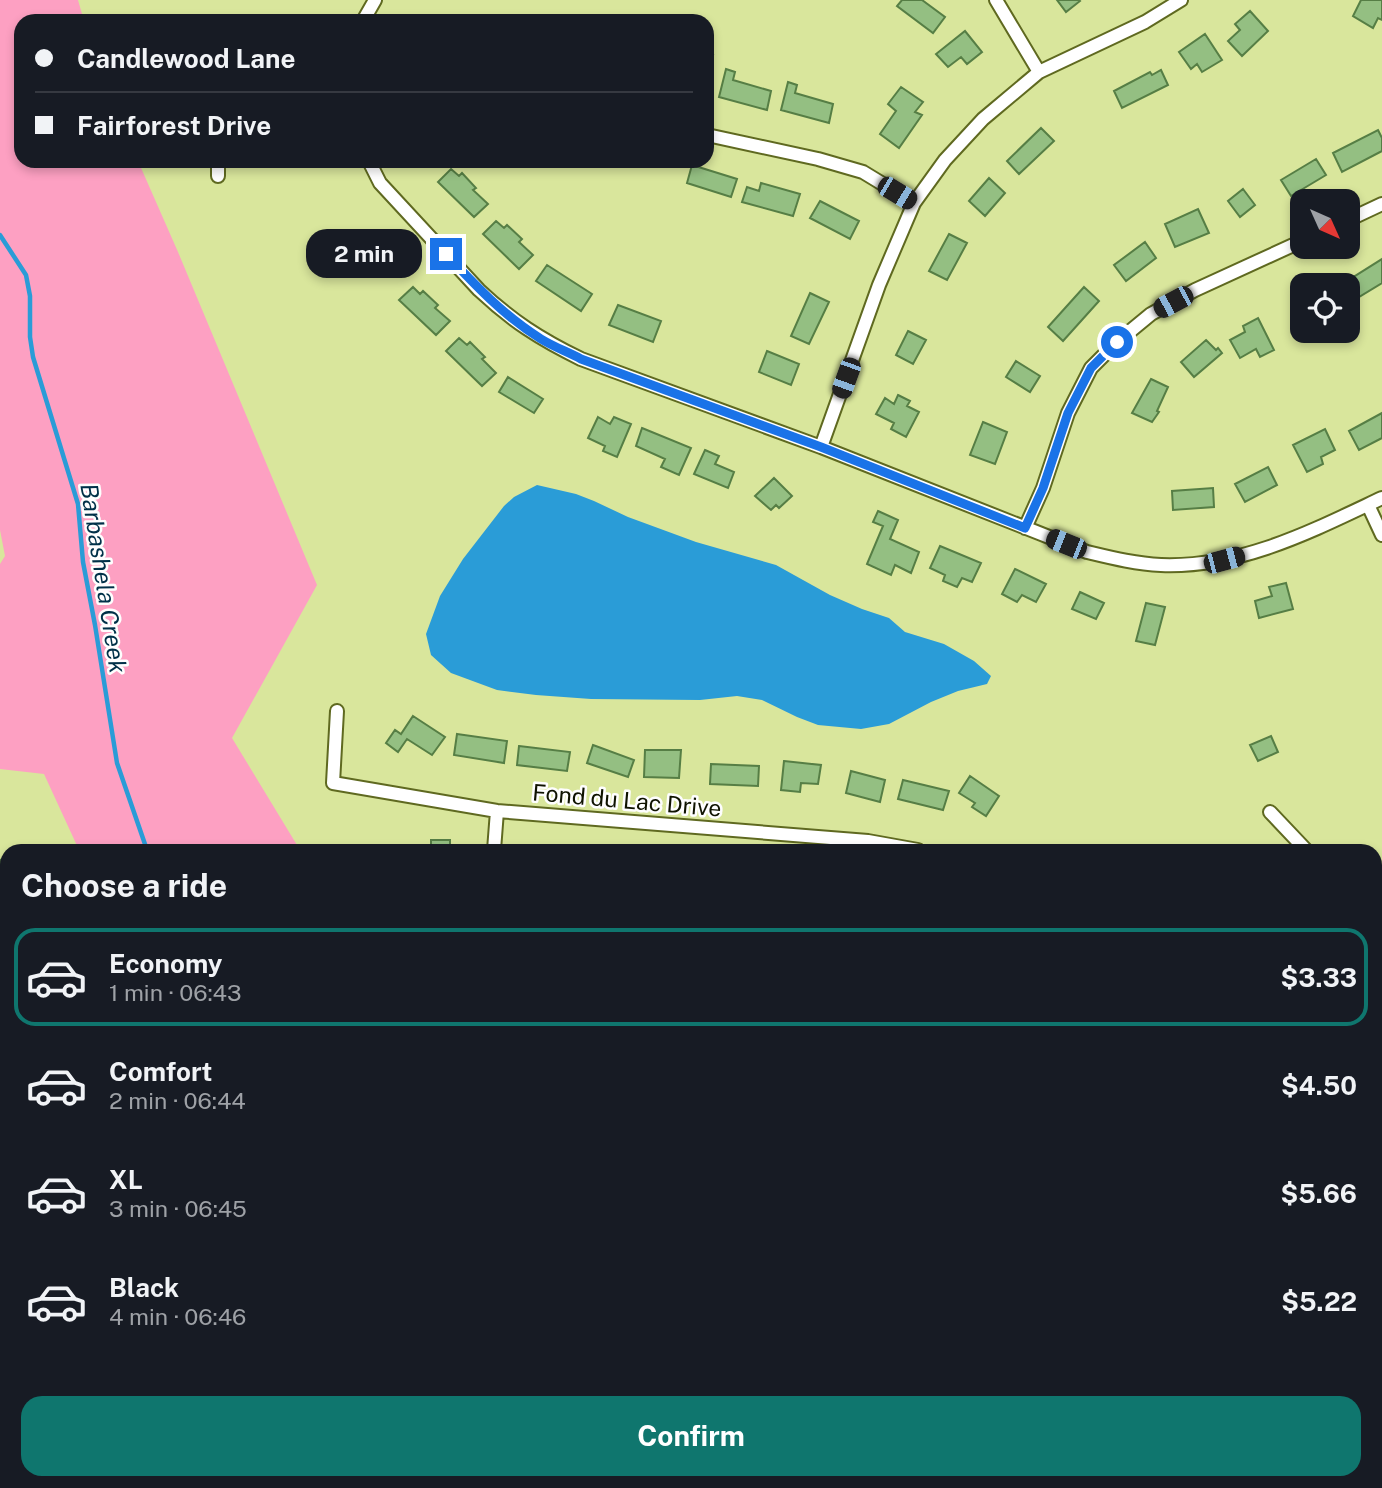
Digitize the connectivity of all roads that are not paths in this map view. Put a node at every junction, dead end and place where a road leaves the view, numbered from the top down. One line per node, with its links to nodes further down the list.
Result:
1 (996, 0): 3 (street)
2 (1181, 0): 3 (street)
3 (1039, 72): 8 (street)
4 (714, 137): 8 (street)
5 (218, 168): 7 (street)
6 (372, 168): 12 (street)
7 (219, 176)
8 (914, 203): 12 (street)
9 (1382, 204): 10 (street)
10 (1360, 214)
11 (1290, 246): 15 (street)
12 (821, 447): 15 (street)
13 (1382, 499): 14 (street)
14 (1368, 505): 15 (street); 16 (street)
15 (1025, 528)
16 (1382, 535)
17 (337, 711): 18 (street, Fond du Lac Drive)
18 (497, 811): 20 (street); 21 (street, Fond du Lac Drive)
19 (1270, 812): 22 (street)
20 (494, 844)
21 (885, 844)
22 (1300, 844)

